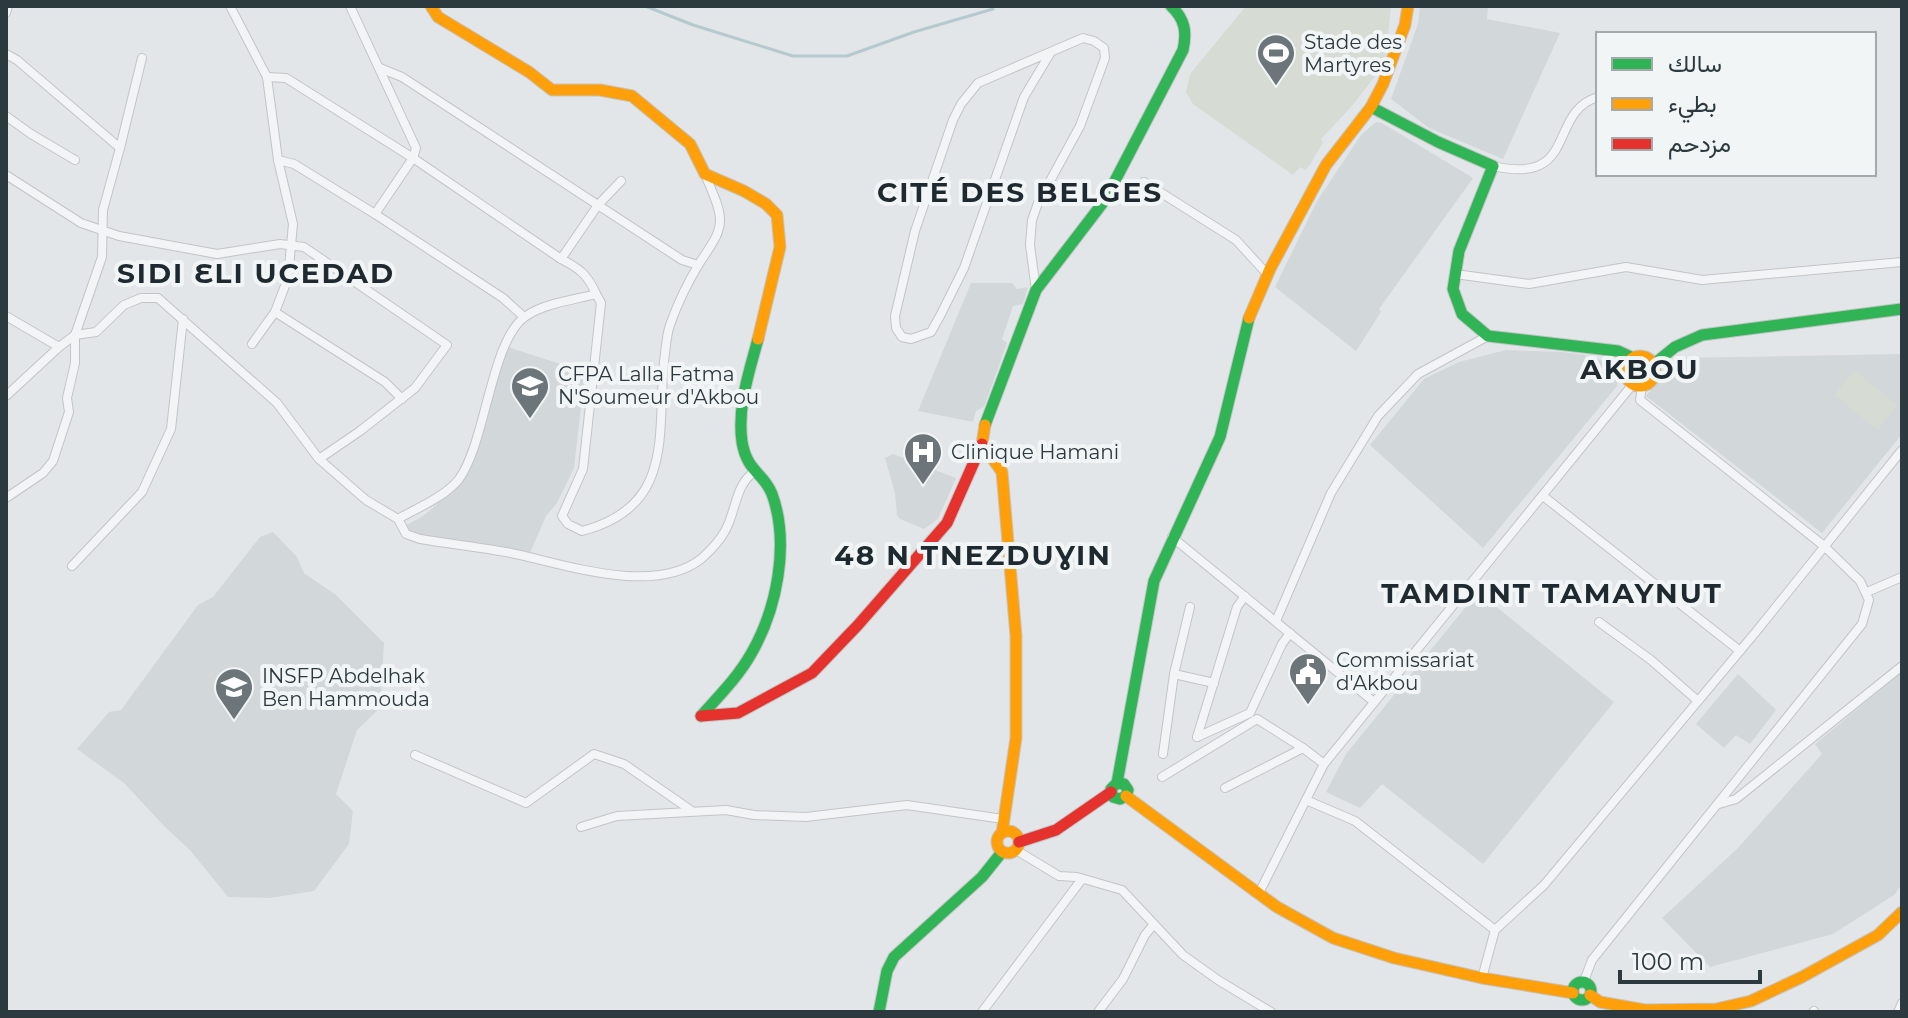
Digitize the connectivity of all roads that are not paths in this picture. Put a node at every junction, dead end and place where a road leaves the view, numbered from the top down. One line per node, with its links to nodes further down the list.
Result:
1 (8, 6): 7 (street)
2 (230, 6): 12 (street)
3 (350, 6): 11 (street)
4 (431, 6): 21 (street)
5 (1171, 6): 34 (street)
6 (1408, 6): 14 (street)
7 (6, 13)
8 (1051, 52): 8 (street); 34 (street)
9 (6, 54): 16 (street)
10 (142, 58): 16 (street)
11 (380, 68): 17 (street); 25 (street)
12 (267, 77): 17 (street); 19 (street)
13 (1596, 97): 20 (street)
14 (1371, 107): 20 (street); 33 (street)
15 (6, 116): 18 (street)
16 (120, 148): 27 (street)
17 (413, 158): 26 (street); 29 (street)
18 (75, 160)
19 (278, 160): 26 (street); 28 (street)
20 (1493, 166): 32 (street)
21 (705, 174): 31 (street); 53 (street)
22 (6, 175): 27 (street)
23 (621, 181): 25 (street)
24 (1144, 182): 33 (street)
25 (598, 205): 29 (street); 31 (street)
26 (375, 214): 39 (street)
27 (105, 232): 28 (street); 41 (street)
28 (292, 244): 37 (street); 49 (street)
29 (561, 259): 35 (street)
30 (1902, 262): 32 (street)
31 (698, 265): 35 (street)
32 (1455, 274): 42 (street)
33 (1268, 275): 57 (street)
34 (1036, 290): 50 (street)
35 (596, 294): 39 (street)
36 (1902, 309): 46 (street)
37 (275, 312): 43 (street); 49 (street)
38 (6, 316): 44 (street)
39 (524, 317): 56 (street)
40 (183, 319): 41 (street); 52 (street); 59 (street)
41 (75, 335): 44 (street); 55 (street)
42 (1488, 336): 45 (street); 64 (street)
43 (252, 344)
44 (59, 347): 48 (street)
45 (1633, 358): 46 (street); 47 (street)
46 (1654, 364): 47 (street)
47 (1638, 385): 54 (street); 58 (street)
48 (6, 396)
49 (402, 399): 52 (street)
50 (982, 444): 53 (street); 83 (street)
51 (1902, 450): 58 (street)
52 (319, 459): 56 (street)
53 (754, 472): 56 (street)
54 (1543, 496): 67 (street); 72 (street)
55 (6, 498)
56 (398, 519)
57 (1172, 537): 62 (street); 78 (street)
58 (1824, 546): 61 (street); 67 (street)
59 (72, 566)
60 (1902, 577): 61 (street)
61 (1867, 592): 81 (street)
62 (1245, 596): 64 (street); 70 (street)
63 (1190, 607): 69 (street)
64 (1276, 621): 66 (street)
65 (1599, 622): 71 (street)
66 (1290, 633): 70 (street); 72 (street)
67 (1740, 651): 71 (street)
68 (1902, 666): 81 (street)
69 (1174, 674): 70 (street); 74 (street)
70 (1214, 683)
71 (1698, 701): 92 (street)
72 (1374, 702): 76 (street)
73 (1303, 748): 76 (street); 77 (street); 79 (street)
74 (1163, 754)
75 (415, 755): 82 (street)
76 (1324, 764): 80 (street)
77 (1162, 777)
78 (1114, 787): 86 (street); 89 (street)
79 (1225, 788)
80 (1306, 800): 89 (street); 92 (street)
81 (1718, 804): 94 (street)
82 (693, 812): 83 (street); 84 (street)
83 (1003, 819): 85 (street)
84 (581, 827)
85 (1002, 833): 86 (street); 87 (street)
86 (1017, 846): 87 (street); 88 (street)
87 (1002, 852): 99 (street)
88 (1082, 879): 91 (street); 100 (street)
89 (1259, 893): 93 (street)
90 (1902, 912): 98 (street)
91 (1154, 924): 101 (street); 102 (street)
92 (1495, 930): 93 (street)
93 (1482, 978): 95 (street)
94 (1584, 981): 95 (street); 96 (street)
95 (1573, 993): 96 (street)
96 (1590, 995): 98 (street)
97 (1902, 1003): 103 (street)
98 (1716, 1011)
99 (879, 1012)
100 (982, 1012)
101 (1098, 1012)
102 (1271, 1012)
103 (1898, 1012)

